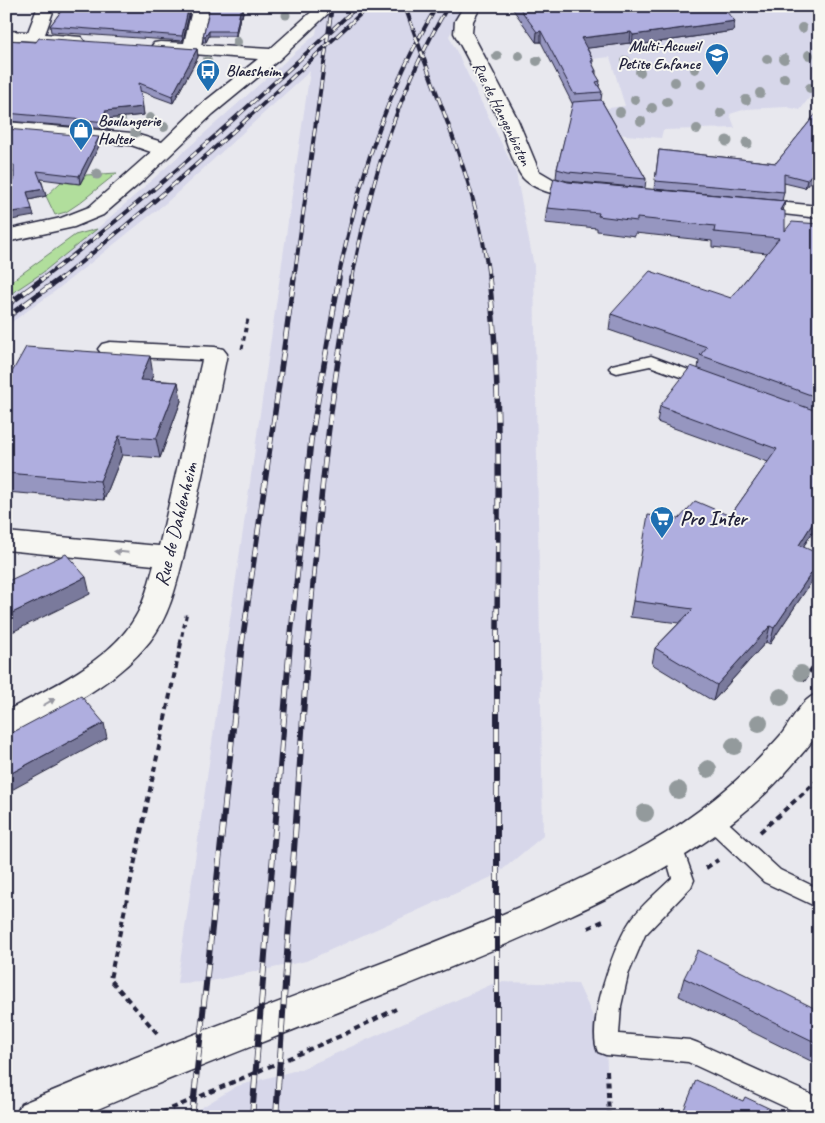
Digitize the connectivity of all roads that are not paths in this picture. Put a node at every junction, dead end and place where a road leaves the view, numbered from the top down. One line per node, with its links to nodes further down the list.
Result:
1 (47, 6): 6 (street)
2 (202, 6): 9 (street)
3 (328, 6): 10 (street)
4 (473, 6): 13 (street, Rue de Hangenbieten)
5 (6, 36): 6 (street)
6 (34, 38): 7 (street)
7 (93, 42)
8 (142, 46): 9 (street)
9 (191, 49): 10 (street)
10 (274, 55): 12 (street)
11 (6, 128): 12 (street)
12 (164, 150): 16 (street)
13 (606, 192)
14 (732, 204): 15 (street)
15 (819, 212)
16 (6, 236)
17 (110, 349): 21 (street, Rue de Dahlenheim)
18 (617, 368): 19 (lane)
19 (726, 388)
20 (6, 541): 21 (street, one-way to 20)
21 (170, 557): 23 (street, Rue de Dahlenheim, one-way to 21)
22 (810, 694): 24 (street)
23 (6, 725)
24 (713, 821): 25 (street); 26 (lane)
25 (672, 847): 27 (lane); 28 (street)
26 (819, 899)
27 (819, 1110)
28 (34, 1117)

